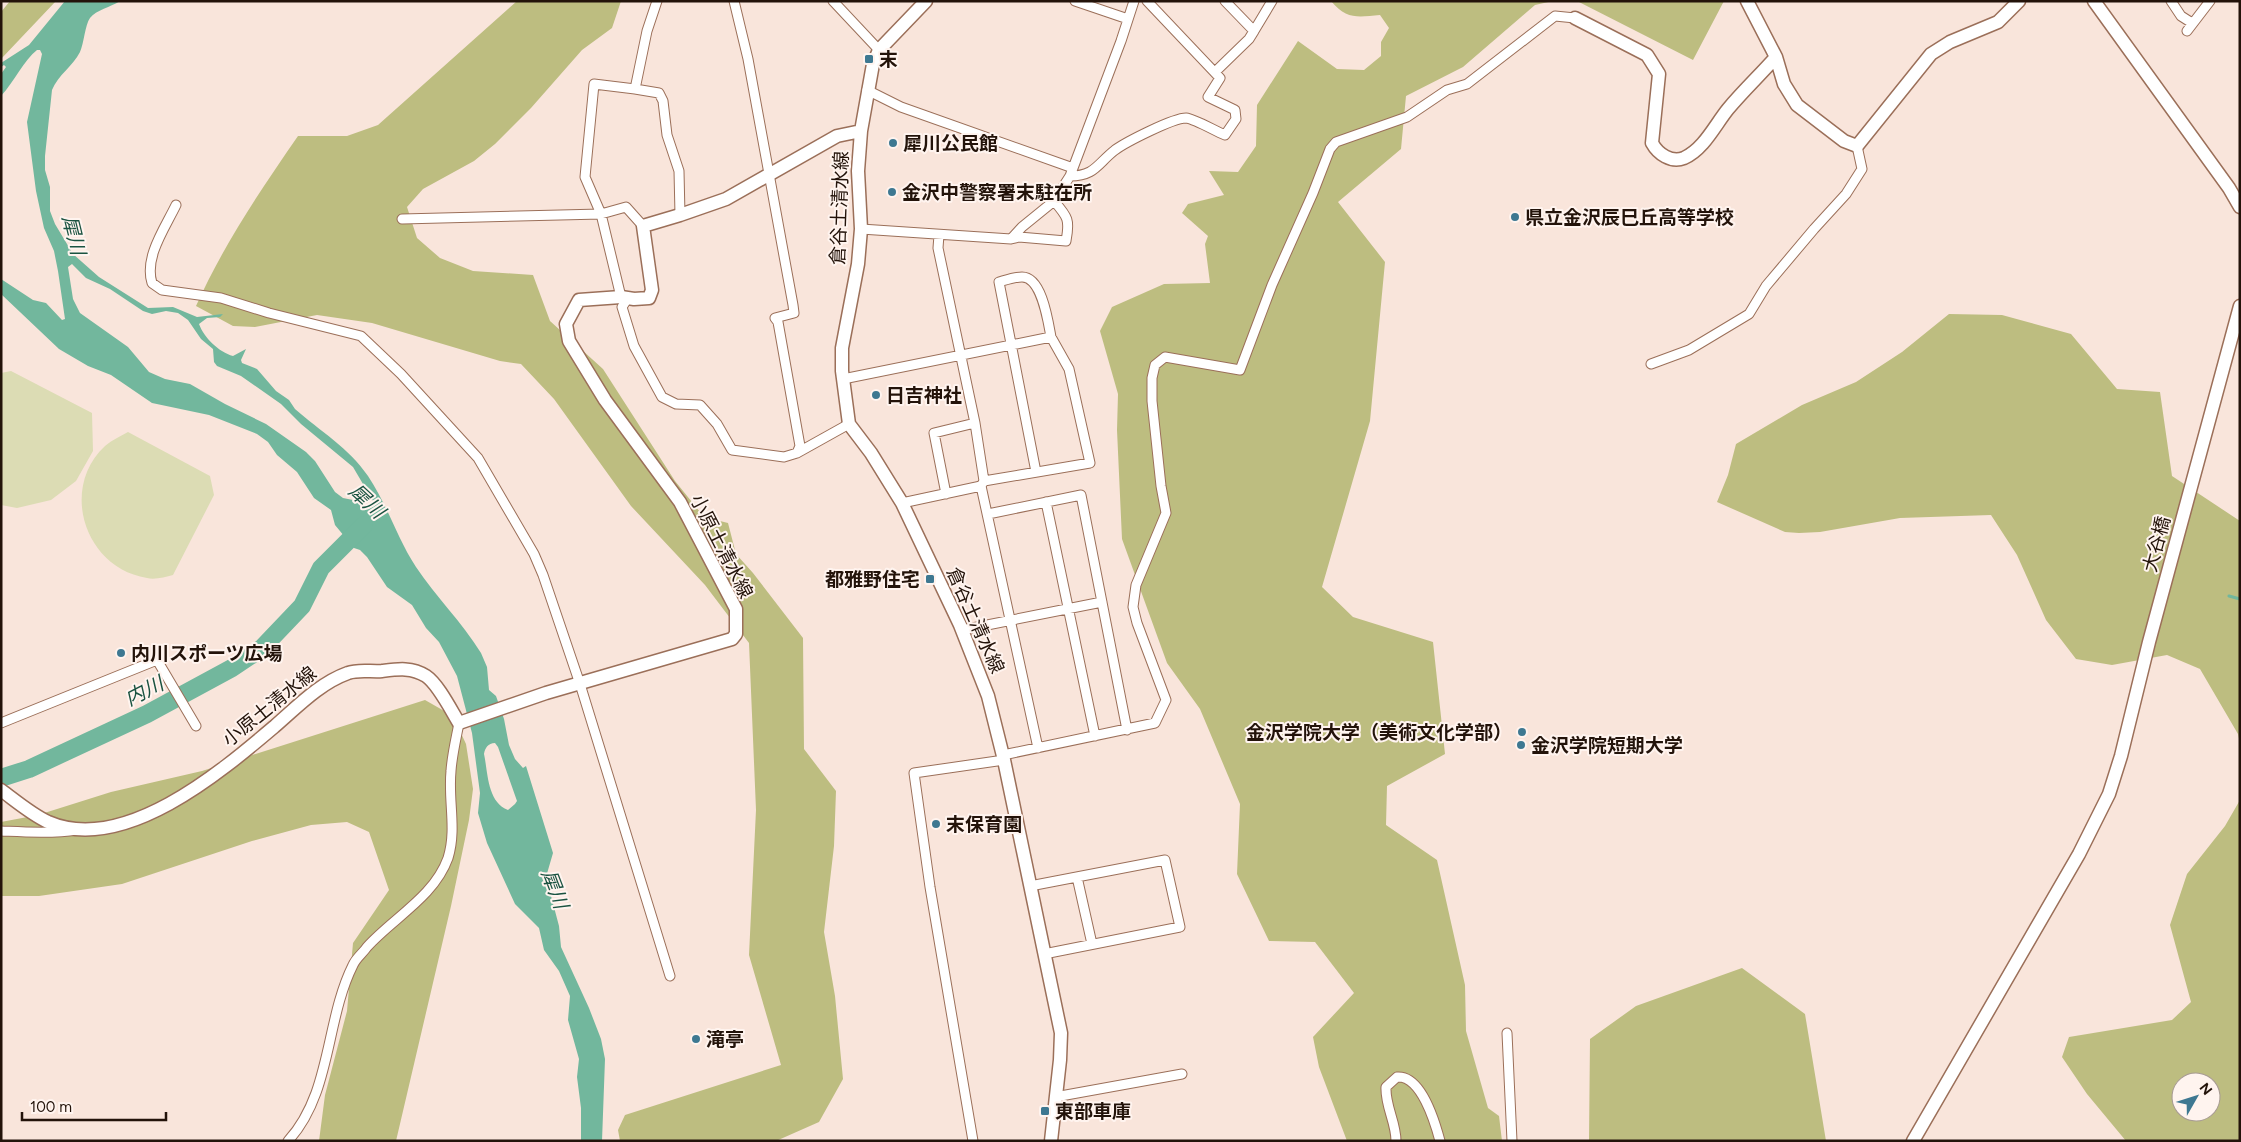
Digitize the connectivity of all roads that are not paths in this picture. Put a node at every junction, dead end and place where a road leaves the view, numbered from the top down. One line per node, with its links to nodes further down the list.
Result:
1 (657, 1): 21 (street)
2 (734, 1): 26 (street)
3 (833, 1): 18 (street)
4 (926, 1): 18 (main road)
5 (1075, 1): 16 (street)
6 (1134, 1): 16 (street)
7 (1147, 1): 20 (street)
8 (1225, 1): 17 (street)
9 (1272, 1): 17 (street)
10 (1747, 1): 19 (main road)
11 (2019, 1): 24 (main road)
12 (2094, 1): 29 (main road)
13 (2171, 1): 14 (street)
14 (2210, 1)
15 (1575, 18): 19 (main road); 61 (street)
16 (1128, 19): 25 (street)
17 (1254, 30): 20 (street)
18 (879, 50): 22 (main road)
19 (1776, 58): 24 (main road)
20 (1215, 72): 25 (street)
21 (635, 89): 30 (street); 31 (street)
22 (867, 90): 23 (main road); 25 (street)
23 (860, 131): 26 (main road); 34 (main road, 倉谷土清水線)
24 (1857, 146): 42 (street)
25 (1071, 172): 27 (street)
26 (770, 174): 31 (main road); 46 (street)
27 (1054, 201): 36 (street); 36 (street)
28 (176, 205): 57 (street)
29 (2240, 207)
30 (601, 214): 32 (street); 33 (street); 37 (street)
31 (680, 215): 33 (main road)
32 (402, 219)
33 (643, 226): 37 (main road, 小原土清水線)
34 (861, 229): 35 (street); 43 (main road, 倉谷土清水線)
35 (939, 235): 36 (street); 41 (street)
36 (1011, 239)
37 (624, 298): 46 (street); 57 (main road, 小原土清水線)
38 (2240, 306): 82 (main road, 大谷橋)
39 (1050, 337): 40 (street); 40 (street); 47 (street)
40 (1011, 344): 41 (street); 47 (street)
41 (961, 354): 43 (street); 44 (street)
42 (1651, 364)
43 (843, 379): 45 (main road, 倉谷土清水線)
44 (975, 423): 48 (street); 49 (street)
45 (849, 424): 46 (street); 51 (main road, 倉谷土清水線)
46 (797, 452)
47 (1036, 472): 48 (street)
48 (982, 484): 49 (street); 52 (street)
49 (946, 494): 51 (street)
50 (1046, 502): 52 (street); 53 (street); 54 (street)
51 (902, 503): 56 (main road, 倉谷土清水線)
52 (988, 514): 55 (street)
53 (1102, 602): 54 (street); 61 (street)
54 (1069, 609): 55 (street); 62 (street)
55 (1011, 621): 56 (street); 63 (street)
56 (962, 630): 64 (main road, 倉谷土清水線)
57 (580, 684): 58 (main road, 小原土清水線); 72 (street)
58 (461, 722): 67 (main road, 小原土清水線); 76 (street)
59 (1, 723): 60 (street)
60 (196, 726)
61 (1128, 730): 62 (street)
62 (1096, 736): 63 (street)
63 (1038, 748): 64 (street)
64 (1003, 758): 69 (main road, 倉谷土清水線); 77 (street)
65 (1, 790): 67 (main road, 小原土清水線)
66 (1, 830): 67 (street)
67 (80, 830)
68 (1077, 877): 69 (street); 70 (street); 70 (street)
69 (1030, 886): 71 (main road, 倉谷土清水線)
70 (1092, 944): 71 (street)
71 (1044, 954): 75 (main road, 倉谷土清水線)
72 (670, 976)
73 (1507, 1033): 81 (street)
74 (1182, 1074): 75 (street)
75 (1055, 1097): 78 (main road, 倉谷土清水線)
76 (288, 1141)
77 (973, 1141)
78 (1051, 1141)
79 (1396, 1141): 80 (street)
80 (1440, 1141)
81 (1512, 1141)
82 (1913, 1141)

